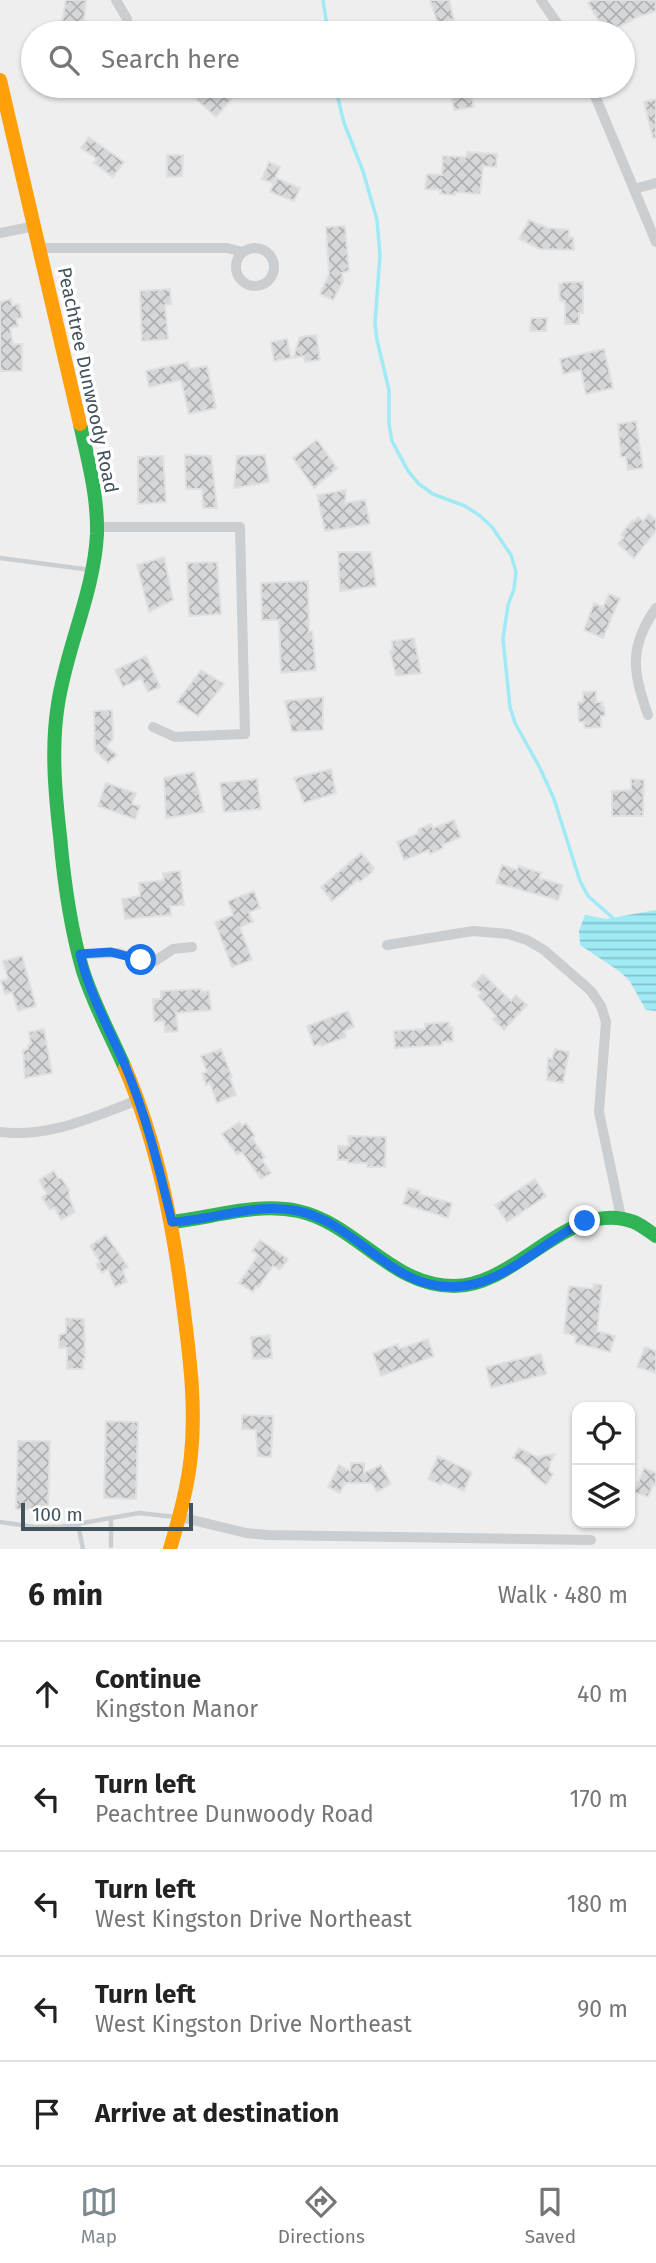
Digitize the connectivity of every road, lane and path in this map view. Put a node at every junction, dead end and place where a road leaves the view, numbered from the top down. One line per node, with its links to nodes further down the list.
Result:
1 (116, 0): 3 (street)
2 (541, 0): 4 (street)
3 (127, 19)
4 (556, 21)
5 (0, 80): 9 (main road, Peachtree Dunwoody Road)
6 (596, 98): 8 (street)
7 (656, 183): 8 (street)
8 (634, 189): 11 (street)
9 (35, 226): 10 (street); 12 (main road, Peachtree Dunwoody Road)
10 (0, 233)
11 (656, 242)
12 (40, 248): 13 (street); 14 (main road, Peachtree Dunwoody Road)
13 (243, 252): 13 (street)
14 (96, 527): 16 (main road, Peachtree Dunwoody Road); 19 (street)
15 (0, 558): 16 (lane)
16 (92, 570): 22 (main road, Peachtree Dunwoody Road)
17 (656, 608): 18 (street)
18 (648, 715)
19 (153, 727)
20 (387, 945): 25 (street)
21 (192, 947): 22 (street)
22 (80, 954): 23 (main road, Peachtree Dunwoody Road)
23 (138, 1100): 24 (street); 26 (main road, Peachtree Dunwoody Road)
24 (0, 1132)
25 (621, 1217): 26 (main road); 27 (main road)
26 (172, 1222): 28 (main road, Peachtree Dunwoody Road)
27 (656, 1236)
28 (180, 1517): 29 (lane); 32 (street); 35 (main road, Peachtree Dunwoody Road)
29 (111, 1519): 31 (lane); 33 (lane)
30 (0, 1522): 31 (lane)
31 (78, 1524): 34 (lane)
32 (591, 1540)
33 (111, 1546)
34 (83, 1549)
35 (170, 1549)

